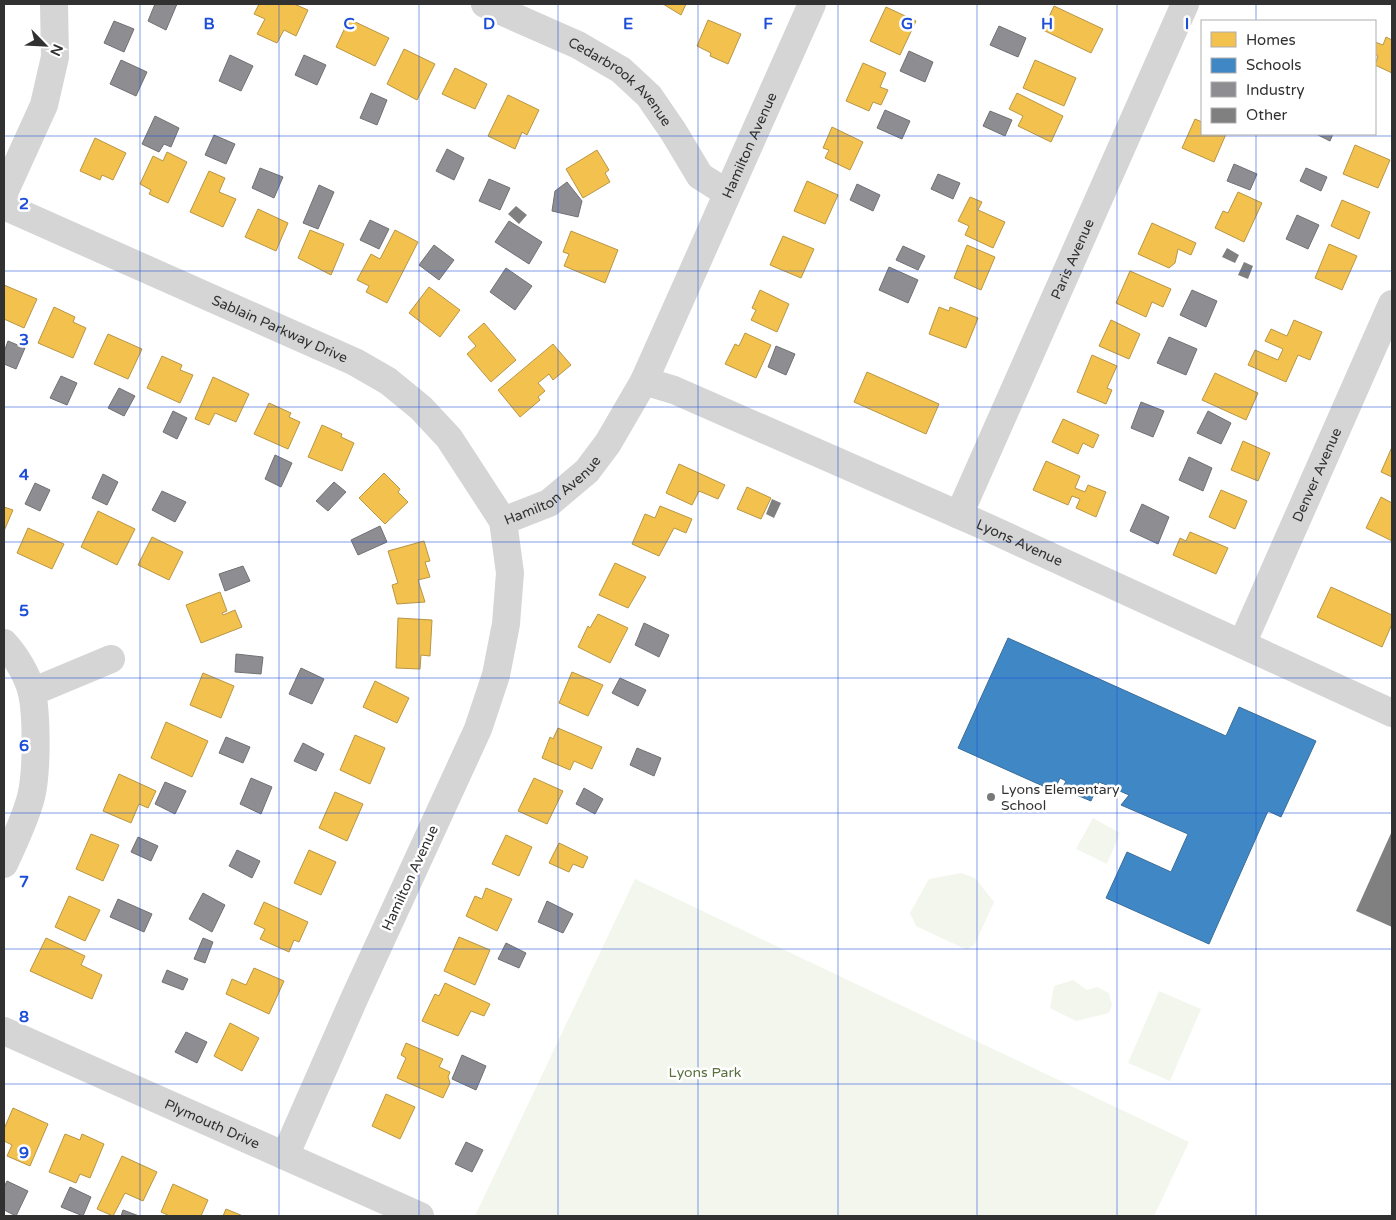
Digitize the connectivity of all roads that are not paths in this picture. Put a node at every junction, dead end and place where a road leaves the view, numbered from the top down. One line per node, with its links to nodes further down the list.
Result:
1 (54, 4): 6 (street)
2 (485, 4): 5 (street, Cedarbrook Avenue)
3 (812, 4): 5 (street, Hamilton Avenue)
4 (1184, 4): 10 (street, Paris Avenue)
5 (726, 193): 9 (street, Hamilton Avenue)
6 (4, 194)
7 (4, 206): 11 (street, Sablain Parkway Drive)
8 (1392, 304): 13 (street, Denver Avenue)
9 (644, 380): 10 (street, Lyons Avenue); 11 (street, Hamilton Avenue)
10 (959, 515): 13 (street, Lyons Avenue)
11 (503, 521): 19 (street, Hamilton Avenue)
12 (4, 644): 15 (street)
13 (1242, 644): 16 (street, Lyons Avenue)
14 (111, 659): 15 (street)
15 (32, 692): 17 (street)
16 (1392, 713)
17 (4, 864)
18 (4, 1031): 19 (street, Plymouth Drive)
19 (285, 1156): 20 (street, Plymouth Drive)
20 (420, 1216)

